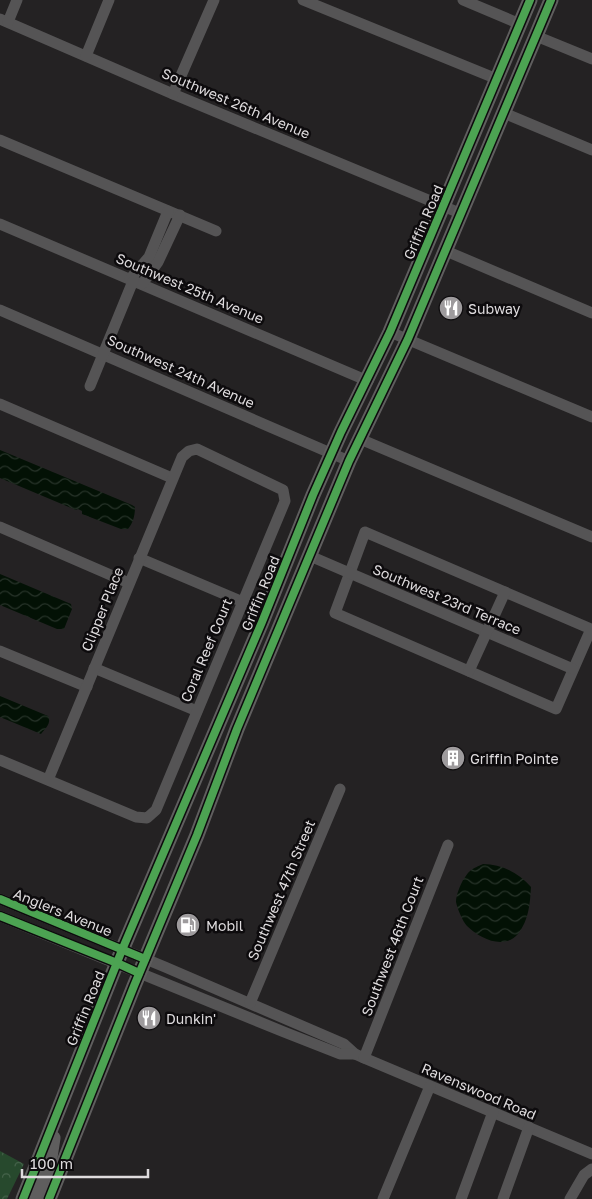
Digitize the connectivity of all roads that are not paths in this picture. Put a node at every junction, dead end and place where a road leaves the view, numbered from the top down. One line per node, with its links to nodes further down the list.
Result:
1 (17, 0): 8 (street)
2 (109, 0): 11 (street)
3 (214, 0): 15 (street)
4 (303, 0): 14 (street)
5 (463, 0): 9 (street)
6 (531, 0): 9 (main road, Griffin Road); 10 (main road)
7 (551, 0): 10 (main road)
8 (4, 21): 11 (street, Southwest 26th Avenue)
9 (520, 24): 13 (main road); 14 (main road, Griffin Road)
10 (536, 36): 12 (street); 13 (main road)
11 (86, 56): 15 (street, Southwest 26th Avenue)
12 (592, 59)
13 (525, 64): 16 (main road)
14 (497, 79): 19 (main road, Griffin Road)
15 (173, 94): 19 (street, Southwest 26th Avenue)
16 (504, 113): 18 (street); 21 (main road)
17 (0, 140): 20 (street)
18 (592, 150)
19 (444, 206): 21 (street, Southwest 26th Avenue); 28 (main road, Griffin Road)
20 (174, 213): 23 (street); 25 (street)
21 (462, 214): 24 (main road)
22 (0, 224): 25 (street, Southwest 25th Avenue)
23 (216, 231)
24 (446, 251): 27 (street); 29 (main road)
25 (135, 281): 30 (street); 31 (street, Southwest 25th Avenue)
26 (0, 310): 30 (street, Southwest 24th Avenue)
27 (592, 313)
28 (390, 332): 29 (street); 31 (main road, Griffin Road)
29 (408, 339): 34 (street); 35 (main road)
30 (103, 354): 32 (street); 36 (street, Southwest 24th Avenue)
31 (368, 380): 36 (main road, Griffin Road)
32 (90, 386)
33 (0, 404): 38 (street)
34 (592, 417)
35 (360, 439): 37 (main road); 41 (street)
36 (332, 453): 37 (street, Southwest 24th Avenue); 42 (main road, Griffin Road)
37 (349, 461): 43 (main road)
38 (172, 478): 39 (street, Clipper Place); 44 (street, Clipper Place)
39 (283, 490): 48 (street, Coral Reef Court)
40 (0, 527): 46 (street)
41 (592, 538)
42 (292, 546): 49 (main road, Griffin Road); 50 (main road)
43 (310, 556): 45 (street, Southwest 23rd Terrace); 50 (main road)
44 (139, 558): 46 (street, Clipper Place); 48 (street)
45 (350, 573): 47 (street, Southwest 23rd Terrace); 51 (street, Southwest 23rd Terrace); 55 (street)
46 (129, 583): 53 (street, Clipper Place)
47 (505, 592): 51 (street); 54 (street, Southwest 23rd Terrace)
48 (243, 602): 57 (street, Coral Reef Court)
49 (262, 622): 58 (main road); 65 (main road, Griffin Road)
50 (281, 623): 58 (main road)
51 (487, 632): 54 (street, Southwest 23rd Terrace); 55 (street)
52 (0, 651): 56 (street)
53 (94, 668): 56 (street, Clipper Place); 57 (street)
54 (573, 669): 55 (street)
55 (469, 671)
56 (86, 687): 60 (street, Clipper Place)
57 (197, 711): 60 (street, Coral Reef Court)
58 (242, 716): 66 (main road)
59 (0, 760): 60 (street)
60 (48, 780)
61 (340, 789): 68 (street, Southwest 47th Street)
62 (448, 845): 69 (street, Southwest 46th Court)
63 (0, 900): 65 (street, Anglers Avenue)
64 (0, 916): 65 (street, Anglers Avenue)
65 (119, 956): 66 (street, Anglers Avenue); 67 (street, Anglers Avenue); 72 (main road, Griffin Road)
66 (145, 959): 67 (main road); 68 (street, Ravenswood Road)
67 (139, 973): 69 (street, Ravenswood Road); 78 (main road)
68 (250, 1003): 69 (street, Ravenswood Road)
69 (360, 1056): 70 (street, Ravenswood Road)
70 (430, 1086): 71 (street, Ravenswood Road); 79 (street)
71 (493, 1112): 73 (street, Ravenswood Road); 80 (street)
72 (56, 1117): 76 (main road, Griffin Road); 77 (main road)
73 (529, 1128): 74 (street, Ravenswood Road); 81 (street)
74 (592, 1154)
75 (592, 1169): 82 (street)
76 (22, 1199)
77 (37, 1199)
78 (49, 1199)
79 (383, 1199)
80 (461, 1199)
81 (503, 1199)
82 (570, 1199)

